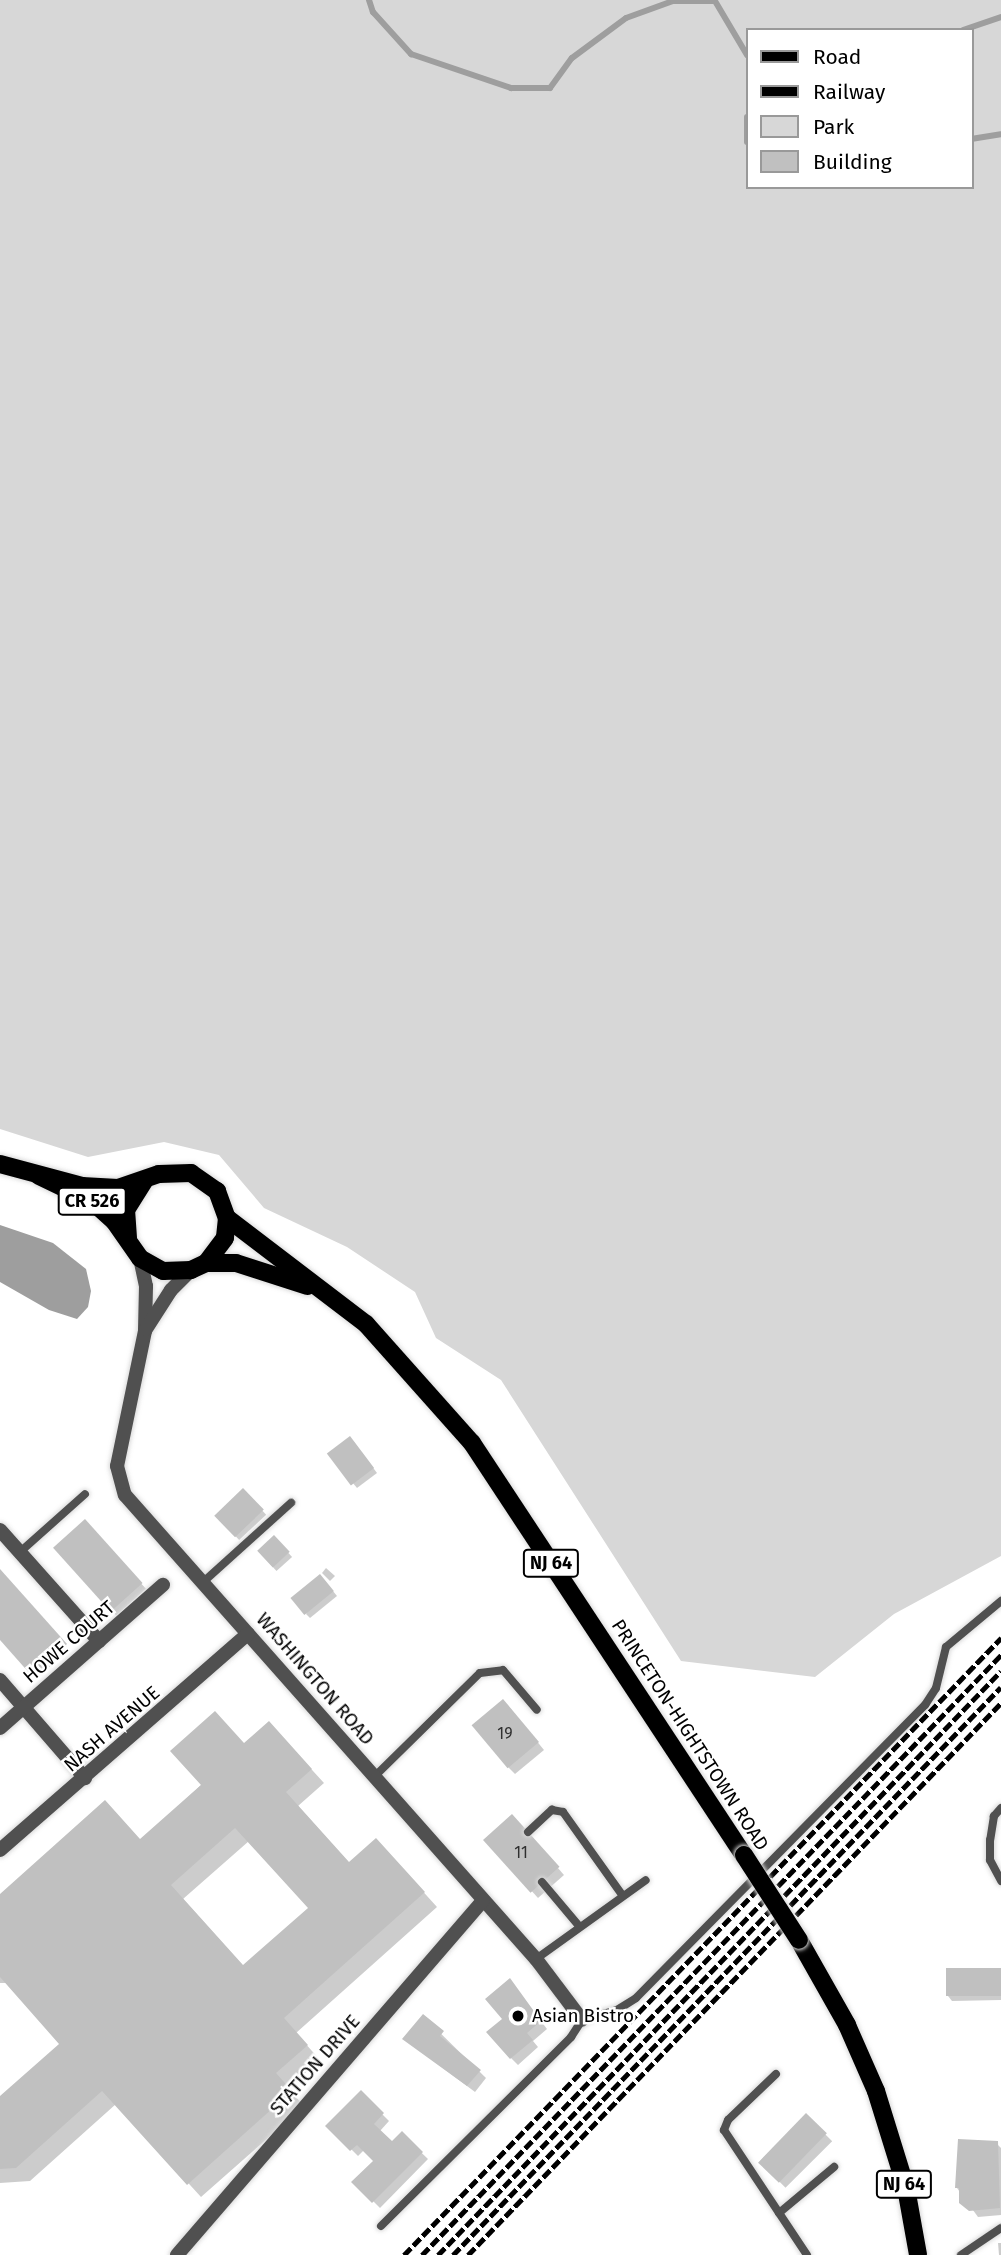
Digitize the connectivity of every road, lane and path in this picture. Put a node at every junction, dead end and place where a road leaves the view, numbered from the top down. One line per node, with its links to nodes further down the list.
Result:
1 (0, 1164): 2 (main road, CR 526)
2 (39, 1176): 3 (main road, CR 526); 5 (main road, CR 526)
3 (144, 1181): 4 (main road, CR 526); 5 (main road)
4 (227, 1218): 6 (main road); 7 (main road, PRINCETON-HIGHTSTOWN ROAD / NJ 64)
5 (135, 1251): 6 (main road, CR 526); 8 (street, WASHINGTON ROAD)
6 (199, 1267): 7 (main road, PRINCETON-HIGHTSTOWN ROAD / NJ 64); 8 (street, WASHINGTON ROAD)
7 (329, 1295): 42 (main road, PRINCETON-HIGHTSTOWN ROAD / NJ 64, bridge)
8 (145, 1331): 13 (street, WASHINGTON ROAD)
9 (85, 1494): 12 (lane)
10 (291, 1503): 13 (lane)
11 (0, 1530): 12 (street)
12 (20, 1552): 17 (street)
13 (202, 1583): 16 (street, WASHINGTON ROAD)
14 (163, 1585): 17 (street, HOWE COURT)
15 (1001, 1601): 34 (lane)
16 (248, 1634): 22 (street, WASHINGTON ROAD); 23 (street, NASH AVENUE)
17 (99, 1641): 19 (street, HOWE COURT)
18 (0, 1681): 19 (street)
19 (23, 1707): 21 (street, HOWE COURT); 23 (street)
20 (537, 1710): 22 (lane)
21 (0, 1728)
22 (374, 1777): 31 (street, WASHINGTON ROAD)
23 (85, 1778): 26 (street, NASH AVENUE)
24 (1001, 1808): 28 (lane)
25 (528, 1832): 30 (lane)
26 (0, 1850)
27 (646, 1881): 30 (lane)
28 (1001, 1881)
29 (542, 1882): 32 (lane)
30 (623, 1896): 32 (lane)
31 (483, 1901): 33 (street, WASHINGTON ROAD); 40 (street, STATION DRIVE)
32 (579, 1926): 33 (lane)
33 (536, 1959): 34 (street, WASHINGTON ROAD)
34 (582, 2020): 38 (lane)
35 (776, 2074): 37 (lane)
36 (834, 2167): 37 (lane)
37 (779, 2213): 41 (lane)
38 (382, 2226)
39 (1001, 2228): 43 (lane)
40 (177, 2255)
41 (807, 2255)
42 (918, 2255)
43 (961, 2255)

